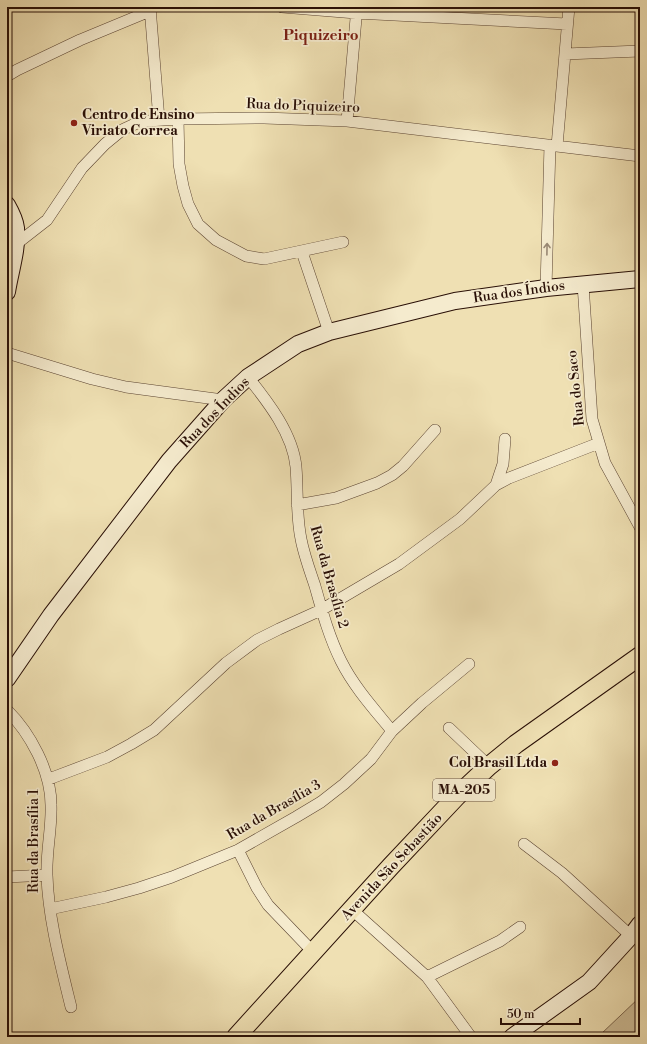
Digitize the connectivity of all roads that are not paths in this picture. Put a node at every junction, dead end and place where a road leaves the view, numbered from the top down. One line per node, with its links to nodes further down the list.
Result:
1 (282, 7): 4 (street)
2 (569, 7): 5 (street)
3 (150, 9): 8 (street); 10 (street)
4 (356, 10): 5 (street); 11 (street)
5 (568, 24): 7 (street)
6 (640, 51): 7 (street)
7 (565, 54): 12 (street)
8 (7, 76)
9 (178, 119): 10 (street, Rua do Piquizeiro); 11 (street, Rua do Piquizeiro); 17 (street)
10 (159, 120): 16 (street, Rua do Piquizeiro)
11 (347, 121): 12 (street, Rua do Piquizeiro)
12 (554, 146): 13 (street, Rua do Piquizeiro); 20 (street, one-way to 12)
13 (640, 156)
14 (7, 205): 16 (street)
15 (343, 242): 17 (street)
16 (15, 245): 21 (street)
17 (302, 252): 22 (street)
18 (640, 279): 19 (street, Rua dos Índios)
19 (583, 284): 20 (street, Rua dos Índios); 28 (street, Rua do Saco)
20 (546, 288): 22 (street, Rua dos Índios)
21 (7, 292)
22 (329, 332): 24 (street, Rua dos Índios)
23 (7, 353): 25 (street)
24 (248, 377): 25 (street, Rua dos Índios); 30 (street, Rua da Brasília 2)
25 (224, 400): 36 (street, Rua dos Índios)
26 (435, 430): 30 (street)
27 (505, 438): 29 (street)
28 (599, 443): 29 (street); 31 (street, Rua do Saco)
29 (496, 485): 32 (street)
30 (298, 505): 32 (street, Rua da Brasília 2)
31 (640, 528)
32 (322, 610): 39 (street, Rua da Brasília 2); 41 (street)
33 (640, 656): 40 (main road, Avenida São Sebastião / MA-205)
34 (469, 664): 39 (street, Rua da Brasília 3)
35 (640, 667): 47 (main road, Avenida São Sebastião / MA-205)
36 (7, 679)
37 (7, 710): 41 (street, Rua da Brasília 1)
38 (449, 728): 40 (street)
39 (392, 731): 43 (street, Rua da Brasília 3)
40 (489, 766): 50 (main road, Avenida São Sebastião / MA-205)
41 (49, 779): 44 (street, Rua da Brasília 1)
42 (524, 844): 49 (street)
43 (238, 850): 46 (street, Rua da Brasília 3); 50 (street)
44 (47, 875): 45 (street); 46 (street, Rua da Brasília 1)
45 (7, 877)
46 (50, 908): 52 (street, Rua da Brasília 1)
47 (358, 915): 51 (street); 54 (main road, Avenida São Sebastião / MA-205)
48 (520, 927): 51 (street)
49 (638, 928): 56 (street)
50 (314, 953): 53 (main road, Avenida São Sebastião / MA-205)
51 (427, 977): 55 (street)
52 (71, 1007)
53 (236, 1037)
54 (246, 1037)
55 (471, 1037)
56 (512, 1037)

